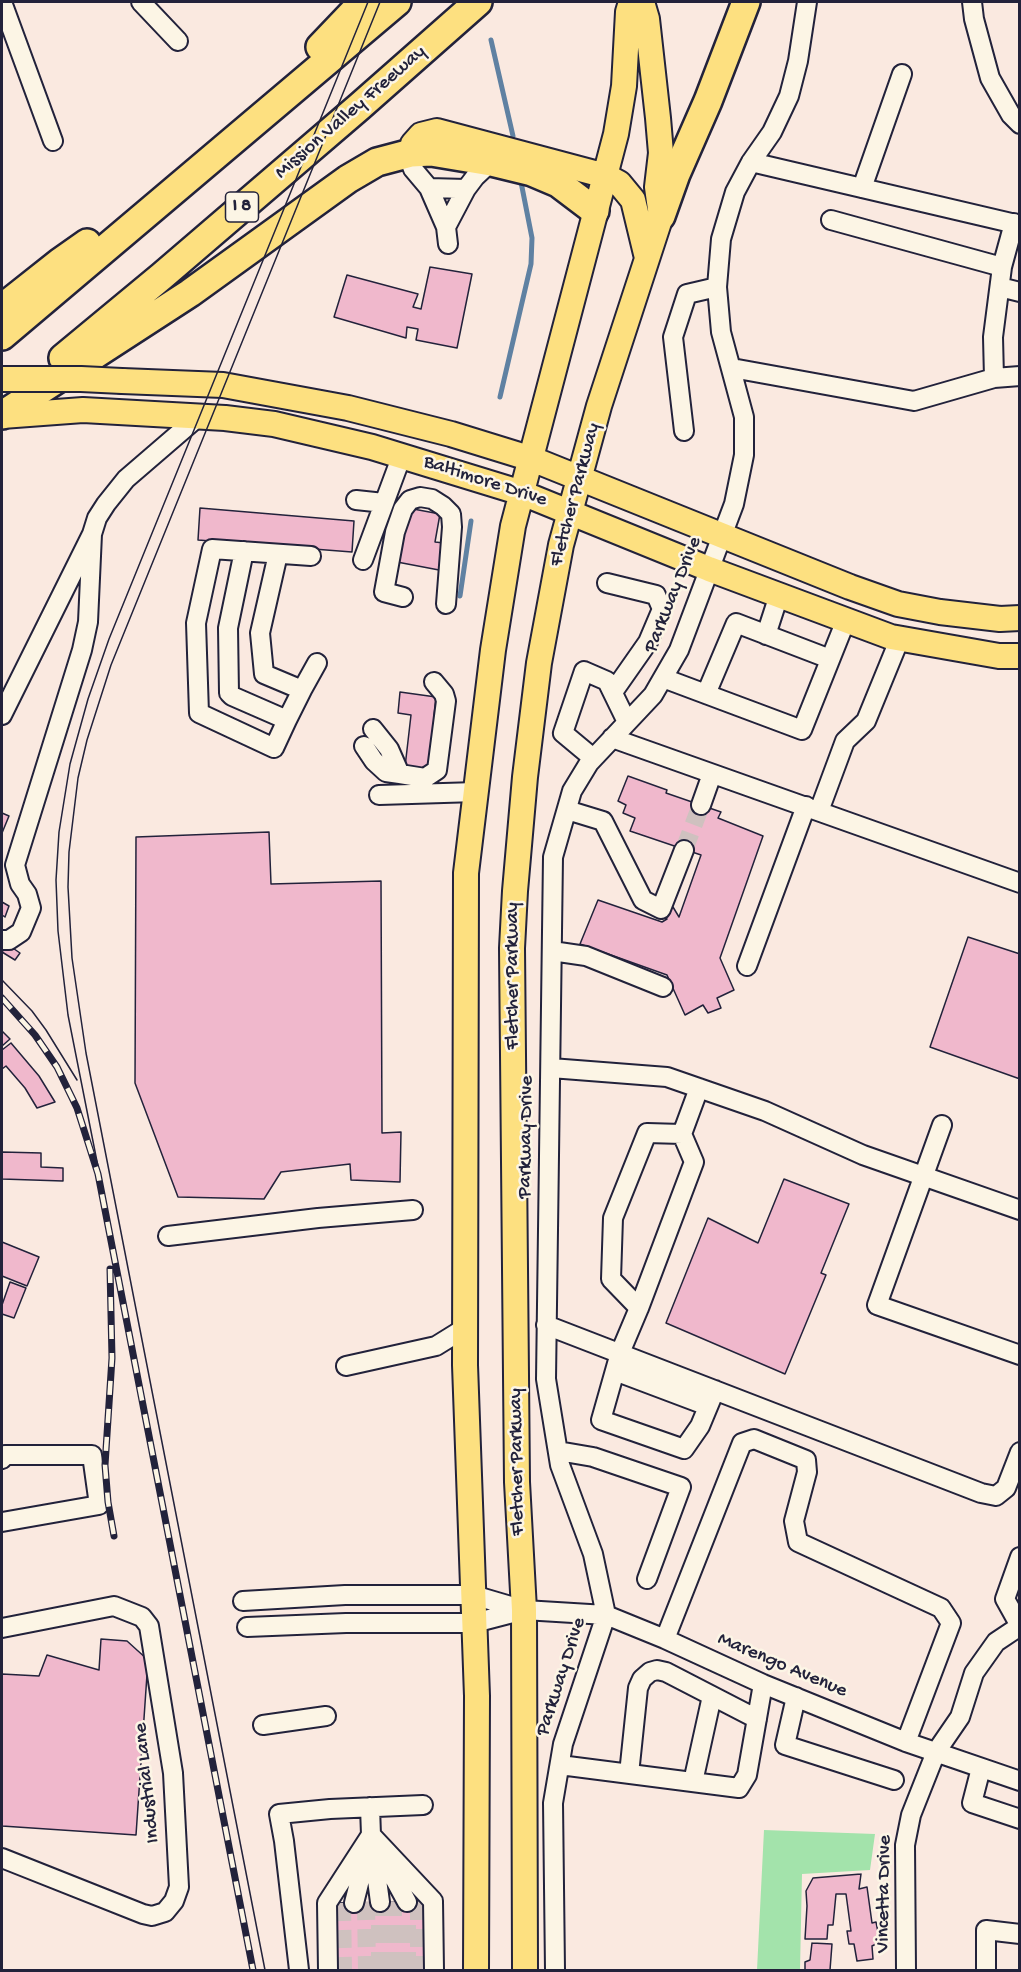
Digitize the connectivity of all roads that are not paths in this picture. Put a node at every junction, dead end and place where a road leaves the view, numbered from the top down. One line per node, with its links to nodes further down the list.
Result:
1 (2, 2): 14 (street)
2 (141, 2): 11 (street)
3 (363, 2): 15 (highway)
4 (397, 2): 15 (highway)
5 (478, 2): 40 (highway, Mission Valley Freeway / I 8)
6 (631, 2): 19 (main road)
7 (642, 2): 25 (main road, Fletcher Parkway)
8 (746, 2): 25 (highway)
9 (807, 2): 18 (street, Parkway Drive)
10 (972, 2): 13 (street)
11 (178, 41)
12 (902, 74): 22 (street)
13 (1020, 124)
14 (54, 141)
15 (230, 142): 20 (highway)
16 (411, 153): 17 (highway); 19 (main road); 21 (street); 41 (highway)
17 (491, 162): 23 (street); 24 (highway)
18 (751, 162): 22 (street); 30 (street, Parkway Drive)
19 (606, 176): 24 (main road); 28 (main road)
20 (184, 181): 33 (highway); 34 (highway)
21 (429, 188): 23 (street); 23 (street)
22 (862, 188): 27 (street)
23 (466, 189)
24 (595, 211): 45 (main road)
25 (661, 216): 28 (main road, Fletcher Parkway)
26 (831, 220): 29 (street)
27 (1017, 224): 29 (street)
28 (647, 258): 46 (main road, Fletcher Parkway)
29 (1002, 267): 31 (street)
30 (717, 286): 35 (street, Parkway Drive); 43 (street)
31 (1000, 287): 32 (street); 37 (street)
32 (1020, 292)
33 (2, 308)
34 (2, 336)
35 (732, 368): 37 (street); 52 (street, Parkway Drive)
36 (1020, 376): 37 (street)
37 (994, 378)
38 (2, 379): 39 (main road, Baltimore Drive, bridge)
39 (200, 384): 42 (main road); 45 (main road, Baltimore Drive)
40 (2, 408)
41 (2, 416): 42 (main road, Baltimore Drive)
42 (198, 417): 44 (main road, Baltimore Drive); 51 (street)
43 (684, 431)
44 (402, 455): 47 (main road, Baltimore Drive); 49 (street)
45 (532, 459): 46 (main road, Baltimore Drive); 47 (main road)
46 (579, 479): 50 (main road, Fletcher Parkway); 52 (main road, Baltimore Drive)
47 (522, 493): 50 (main road, Baltimore Drive); 83 (main road)
48 (356, 500): 49 (street)
49 (384, 503): 56 (street)
50 (570, 511): 57 (main road, Baltimore Drive); 117 (main road, Fletcher Parkway)
51 (92, 534): 74 (street); 90 (street)
52 (722, 536): 57 (street, Parkway Drive); 62 (main road, Baltimore Drive)
53 (243, 551): 54 (street); 75 (street); 75 (street)
54 (278, 554): 55 (street); 71 (street)
55 (311, 556)
56 (363, 560)
57 (709, 569): 59 (main road, Baltimore Drive); 69 (street, Parkway Drive)
58 (607, 583): 72 (street)
59 (779, 595): 63 (main road, Baltimore Drive); 64 (street)
60 (403, 597): 61 (street)
61 (446, 604)
62 (1020, 618)
63 (846, 620): 65 (main road, Baltimore Drive); 67 (street)
64 (765, 634): 67 (street); 73 (street)
65 (900, 638): 66 (main road, Baltimore Drive); 86 (street)
66 (1020, 656)
67 (830, 659): 73 (street)
68 (318, 663): 71 (street)
69 (663, 678): 73 (street); 76 (street, Parkway Drive)
70 (434, 682): 81 (street)
71 (302, 690): 75 (street)
72 (612, 692): 76 (street); 80 (street)
73 (706, 694)
74 (2, 715)
75 (287, 720)
76 (627, 722): 78 (street, Parkway Drive)
77 (373, 729): 81 (street)
78 (612, 738): 80 (street, Parkway Drive); 82 (street)
79 (364, 746): 81 (street)
80 (594, 758): 87 (street, Parkway Drive)
81 (400, 774)
82 (712, 774): 85 (street); 86 (street)
83 (476, 792): 84 (street); 104 (main road)
84 (380, 795)
85 (701, 805)
86 (813, 809): 89 (street); 92 (street)
87 (567, 810): 88 (street); 91 (street, Parkway Drive)
88 (684, 850)
89 (1020, 883)
90 (2, 940)
91 (552, 951): 93 (street); 94 (street, Parkway Drive)
92 (747, 966)
93 (663, 987)
94 (550, 1068): 95 (street); 103 (street, Parkway Drive)
95 (699, 1088): 97 (street); 98 (street)
96 (942, 1125): 98 (street)
97 (682, 1134): 102 (street); 102 (street)
98 (922, 1177): 100 (street); 105 (street)
99 (413, 1210): 101 (street)
100 (1020, 1210)
101 (168, 1236)
102 (639, 1308): 106 (street)
103 (546, 1325): 106 (street); 109 (street, Parkway Drive)
104 (465, 1328): 107 (street); 115 (main road)
105 (1020, 1355)
106 (617, 1362): 108 (street); 108 (street)
107 (346, 1366)
108 (712, 1398): 110 (street)
109 (558, 1451): 114 (street); 118 (street, Parkway Drive)
110 (1020, 1452)
111 (2, 1459): 112 (street)
112 (2, 1522)
113 (1020, 1557): 120 (street)
114 (647, 1580)
115 (473, 1595): 116 (street, Marengo Avenue); 117 (street, Marengo Avenue); 119 (main road)
116 (243, 1601)
117 (524, 1610): 118 (street, Marengo Avenue); 119 (street, Marengo Avenue); 149 (main road, Fletcher Parkway)
118 (606, 1615): 123 (street, Marengo Avenue); 132 (street, Parkway Drive)
119 (474, 1623): 121 (street, Marengo Avenue); 148 (main road)
120 (1020, 1626): 131 (street, Vincetta Drive)
121 (248, 1627)
122 (2, 1628): 142 (street, Industrial Lane)
123 (665, 1639): 124 (street, Marengo Avenue); 130 (street)
124 (763, 1684): 126 (street, Marengo Avenue); 128 (street)
125 (712, 1696): 128 (street); 134 (street); 137 (street)
126 (796, 1697): 130 (street, Marengo Avenue); 135 (street)
127 (326, 1716): 129 (street)
128 (757, 1719): 137 (street)
129 (263, 1725)
130 (906, 1742): 131 (street, Marengo Avenue)
131 (936, 1752): 133 (street, Marengo Avenue); 151 (street, Vincetta Drive)
132 (560, 1765): 134 (street); 150 (street, Parkway Drive)
133 (981, 1768): 136 (street, Marengo Avenue); 140 (street)
134 (629, 1774): 137 (street)
135 (894, 1780)
136 (1020, 1781)
137 (693, 1782)
138 (423, 1805): 139 (street)
139 (370, 1807): 141 (street); 145 (street)
140 (1020, 1819)
141 (371, 1835): 143 (street); 143 (street); 143 (street); 146 (street); 147 (street)
142 (2, 1858)
143 (380, 1902)
144 (1020, 1934): 152 (street)
145 (299, 1971)
146 (328, 1971)
147 (434, 1971)
148 (476, 1971)
149 (525, 1971)
150 (555, 1971)
151 (906, 1971)
152 (986, 1971)

